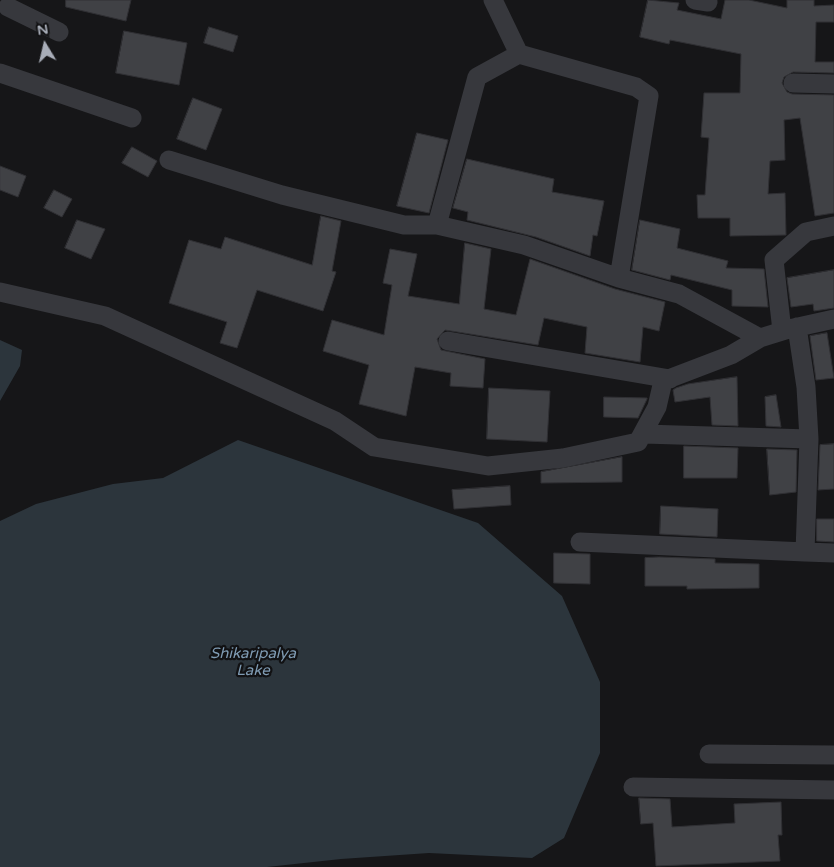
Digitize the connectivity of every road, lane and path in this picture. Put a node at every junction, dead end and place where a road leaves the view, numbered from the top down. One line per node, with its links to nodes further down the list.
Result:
1 (493, 0): 4 (street)
2 (7, 8): 3 (street)
3 (59, 32)
4 (519, 54): 10 (street); 12 (street)
5 (0, 73): 8 (street)
6 (793, 83): 7 (street)
7 (834, 84)
8 (132, 118)
9 (169, 160): 10 (street)
10 (437, 225): 12 (street)
11 (834, 226): 15 (street)
12 (619, 278): 16 (street)
13 (0, 292): 19 (street)
14 (834, 319): 15 (street)
15 (790, 329): 16 (street); 20 (street)
16 (760, 338): 18 (street)
17 (448, 340): 18 (street)
18 (670, 378): 19 (street)
19 (644, 434): 20 (street)
20 (809, 438): 22 (street)
21 (580, 542): 22 (street)
22 (805, 552): 23 (street)
23 (834, 552)
24 (709, 754): 25 (street)
25 (834, 755)
26 (633, 787): 27 (street)
27 (834, 790)

